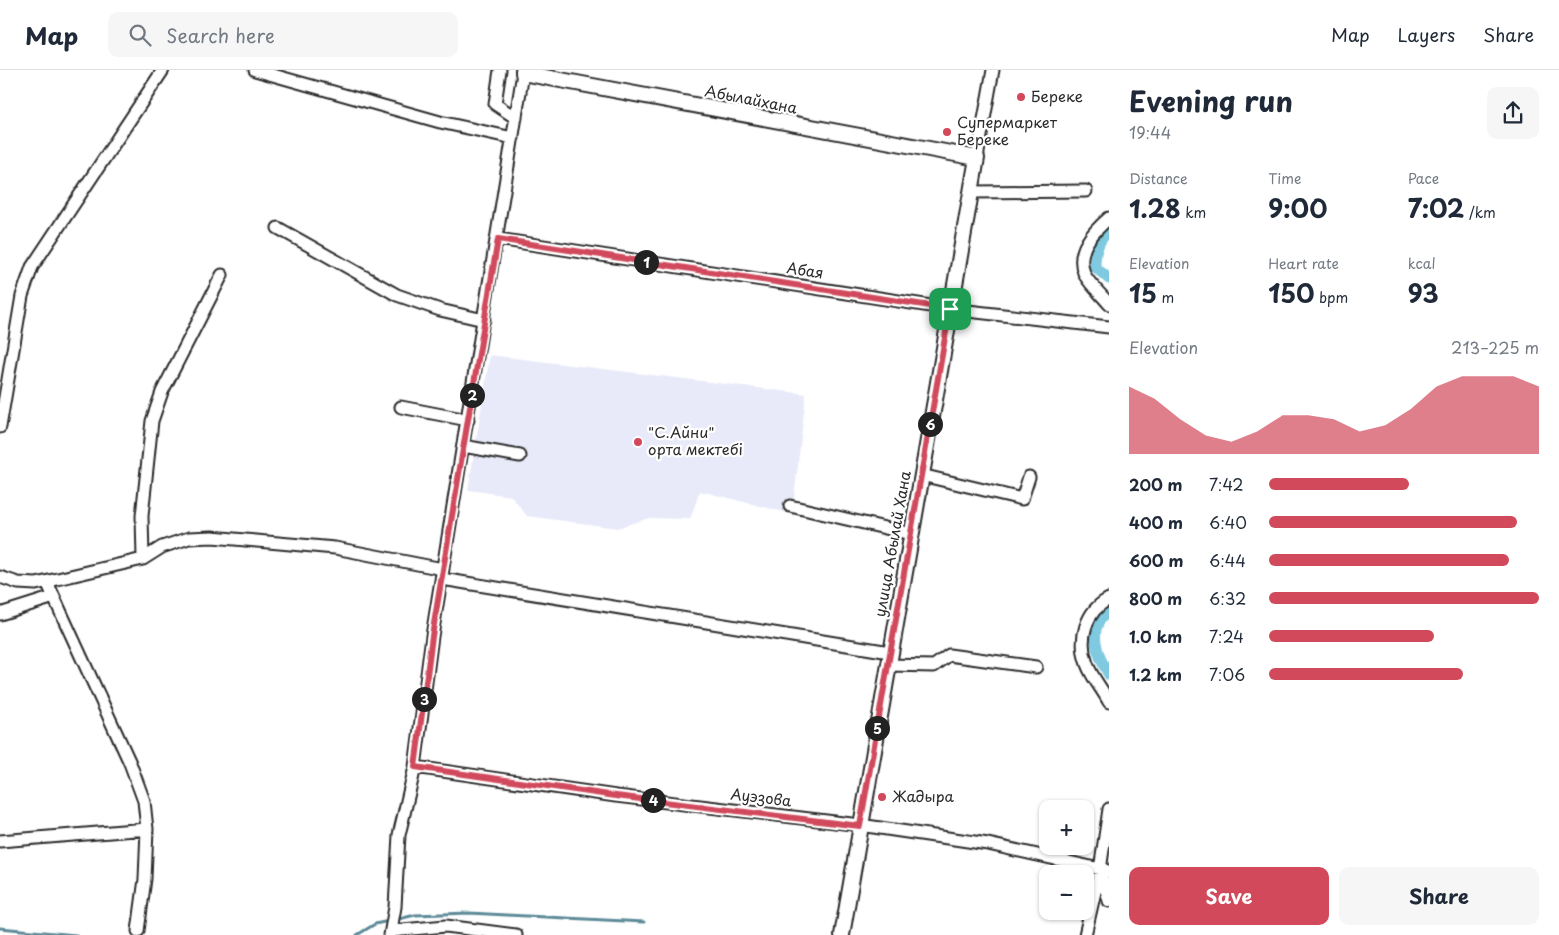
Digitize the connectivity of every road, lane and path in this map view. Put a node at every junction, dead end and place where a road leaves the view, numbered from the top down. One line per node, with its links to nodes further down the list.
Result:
1 (163, 70): 21 (street)
2 (255, 70): 7 (street)
3 (500, 70): 6 (street)
4 (993, 70): 8 (street)
5 (523, 72): 6 (street); 8 (main road, Абылайхана)
6 (516, 118): 7 (street)
7 (513, 138): 13 (street)
8 (977, 158): 10 (main road, улица Абылай Хана)
9 (1086, 191): 10 (street)
10 (971, 192): 16 (main road, улица Абылай Хана)
11 (1109, 218): 15 (street)
12 (278, 228): 17 (street)
13 (498, 239): 16 (street, Абая); 17 (street)
14 (222, 275): 28 (street)
15 (1109, 304)
16 (950, 309): 18 (street, Абая); 24 (main road, улица Абылай Хана)
17 (484, 320): 20 (street)
18 (1109, 327)
19 (401, 407): 20 (street)
20 (468, 420): 22 (street)
21 (0, 427)
22 (463, 446): 23 (street); 29 (street)
23 (520, 456)
24 (921, 475): 25 (street); 27 (main road, улица Абылай Хана)
25 (1029, 477)
26 (790, 506): 27 (street)
27 (911, 534): 35 (main road, улица Абылай Хана)
28 (143, 559): 29 (street); 31 (street)
29 (442, 574): 35 (street); 38 (street)
30 (0, 577): 31 (street)
31 (47, 582): 32 (street)
32 (54, 597): 34 (street); 42 (street)
33 (1109, 599): 37 (street)
34 (0, 614)
35 (889, 658): 36 (street); 40 (main road, улица Абылай Хана)
36 (1036, 667)
37 (1109, 702)
38 (415, 767): 40 (street, Ауэзова); 47 (street)
39 (1109, 809): 44 (street)
40 (860, 826): 44 (street, Ауэзова); 49 (main road, улица Абылай Хана)
41 (0, 829): 43 (street)
42 (146, 829): 43 (street); 46 (street)
43 (2, 840)
44 (1103, 870): 45 (street); 50 (street)
45 (1109, 901)
46 (138, 931)
47 (390, 933): 48 (street)
48 (516, 935)
49 (842, 935)
50 (1085, 935)

